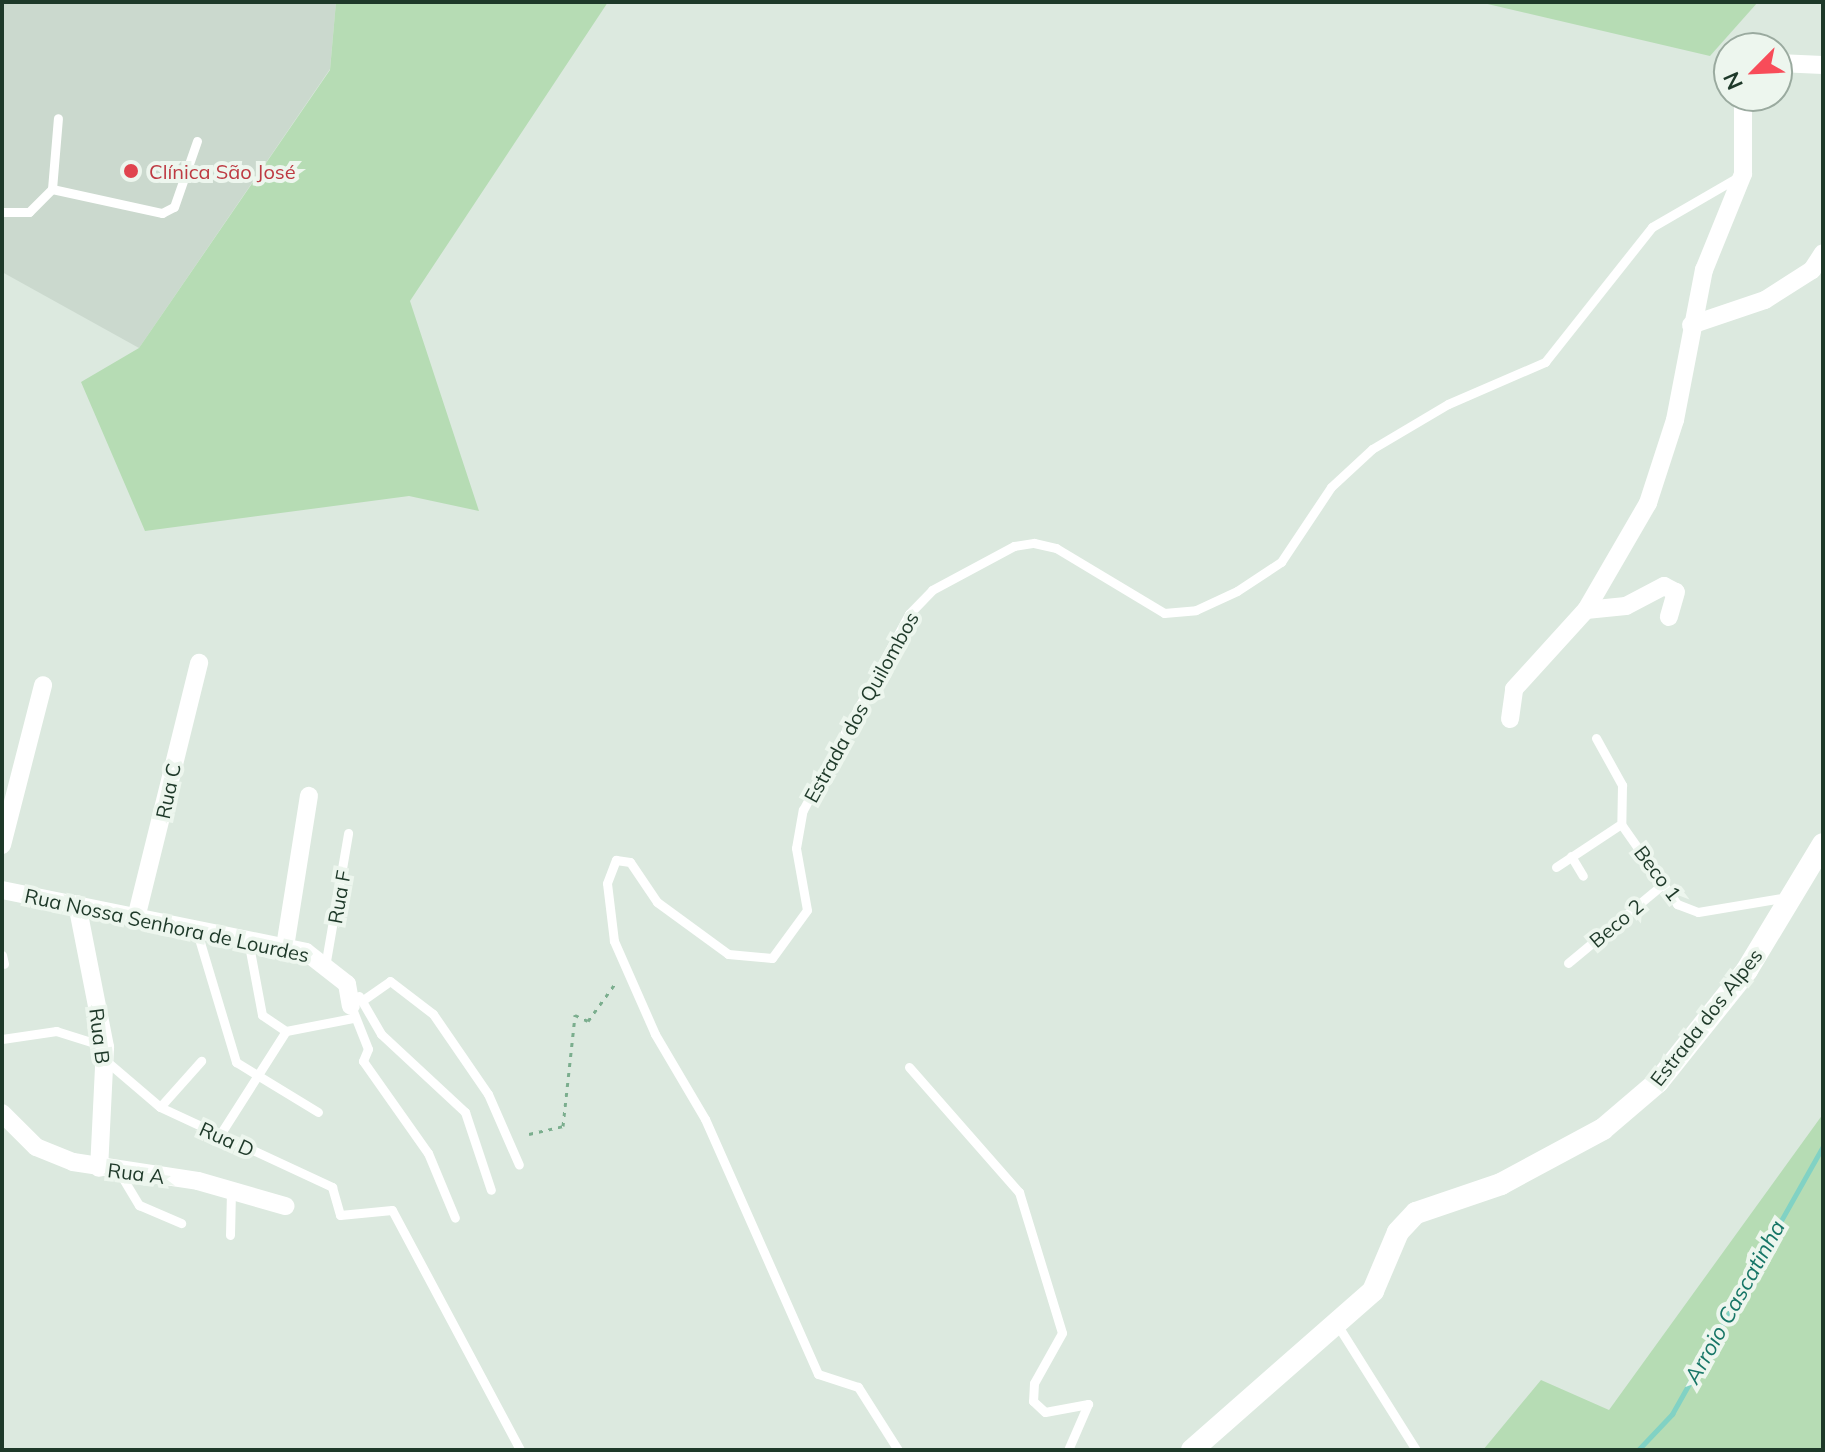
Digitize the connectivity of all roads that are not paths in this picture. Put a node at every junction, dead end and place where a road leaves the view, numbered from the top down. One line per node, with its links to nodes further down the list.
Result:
1 (1793, 64): 2 (street)
2 (1823, 65)
3 (1743, 112): 6 (street)
4 (58, 118): 7 (lane)
5 (197, 141): 7 (lane)
6 (1743, 174): 10 (street); 57 (lane, Estrada dos Quilombos)
7 (52, 189): 8 (lane)
8 (2, 212)
9 (1823, 253): 10 (street)
10 (1691, 325): 11 (street)
11 (1586, 610): 12 (street); 15 (street)
12 (1669, 617)
13 (199, 663): 29 (street, Rua C)
14 (43, 685): 21 (street)
15 (1510, 719)
16 (1596, 738): 18 (lane, Beco 1)
17 (309, 796): 32 (street)
18 (1621, 824): 22 (lane); 25 (lane, Beco 1)
19 (348, 833): 33 (lane, Rua F)
20 (1823, 844): 27 (street, Estrada dos Alpes)
21 (2, 845)
22 (1571, 856): 23 (lane); 24 (lane)
23 (1556, 867)
24 (1583, 876)
25 (1663, 884): 27 (lane, Beco 1); 34 (lane, Beco 2)
26 (2, 890): 28 (street, Rua Nossa Senhora de Lourdes)
27 (1793, 896): 55 (street, Estrada dos Alpes)
28 (77, 904): 29 (street, Rua Nossa Senhora de Lourdes); 38 (street, Rua B)
29 (136, 918): 30 (street, Rua Nossa Senhora de Lourdes)
30 (197, 932): 31 (street, Rua Nossa Senhora de Lourdes); 41 (lane)
31 (248, 940): 32 (street, Rua Nossa Senhora de Lourdes); 36 (lane)
32 (285, 947): 33 (street, Rua Nossa Senhora de Lourdes)
33 (326, 961): 35 (street, Rua Nossa Senhora de Lourdes)
34 (1568, 963)
35 (356, 1008): 36 (lane); 46 (lane); 49 (lane); 52 (lane)
36 (286, 1031): 41 (lane)
37 (2, 1039): 38 (lane, Rua D)
38 (105, 1053): 42 (lane, Rua D); 47 (street, Rua B)
39 (201, 1061): 42 (lane)
40 (909, 1067): 58 (lane)
41 (257, 1079): 43 (lane); 45 (lane)
42 (160, 1107): 45 (lane, Rua D)
43 (318, 1112)
44 (2, 1113): 47 (street, Rua A)
45 (221, 1133): 56 (lane, Rua D)
46 (519, 1165)
47 (99, 1168): 48 (street, Rua A)
48 (119, 1172): 50 (street, Rua A); 53 (lane)
49 (491, 1190)
50 (231, 1192): 51 (street, Rua A); 54 (lane)
51 (285, 1206)
52 (455, 1218)
53 (181, 1223)
54 (230, 1235)
55 (1338, 1326): 59 (street, Estrada dos Alpes); 60 (lane)
56 (520, 1450)
57 (898, 1450)
58 (1068, 1450)
59 (1192, 1450)
60 (1416, 1450)

